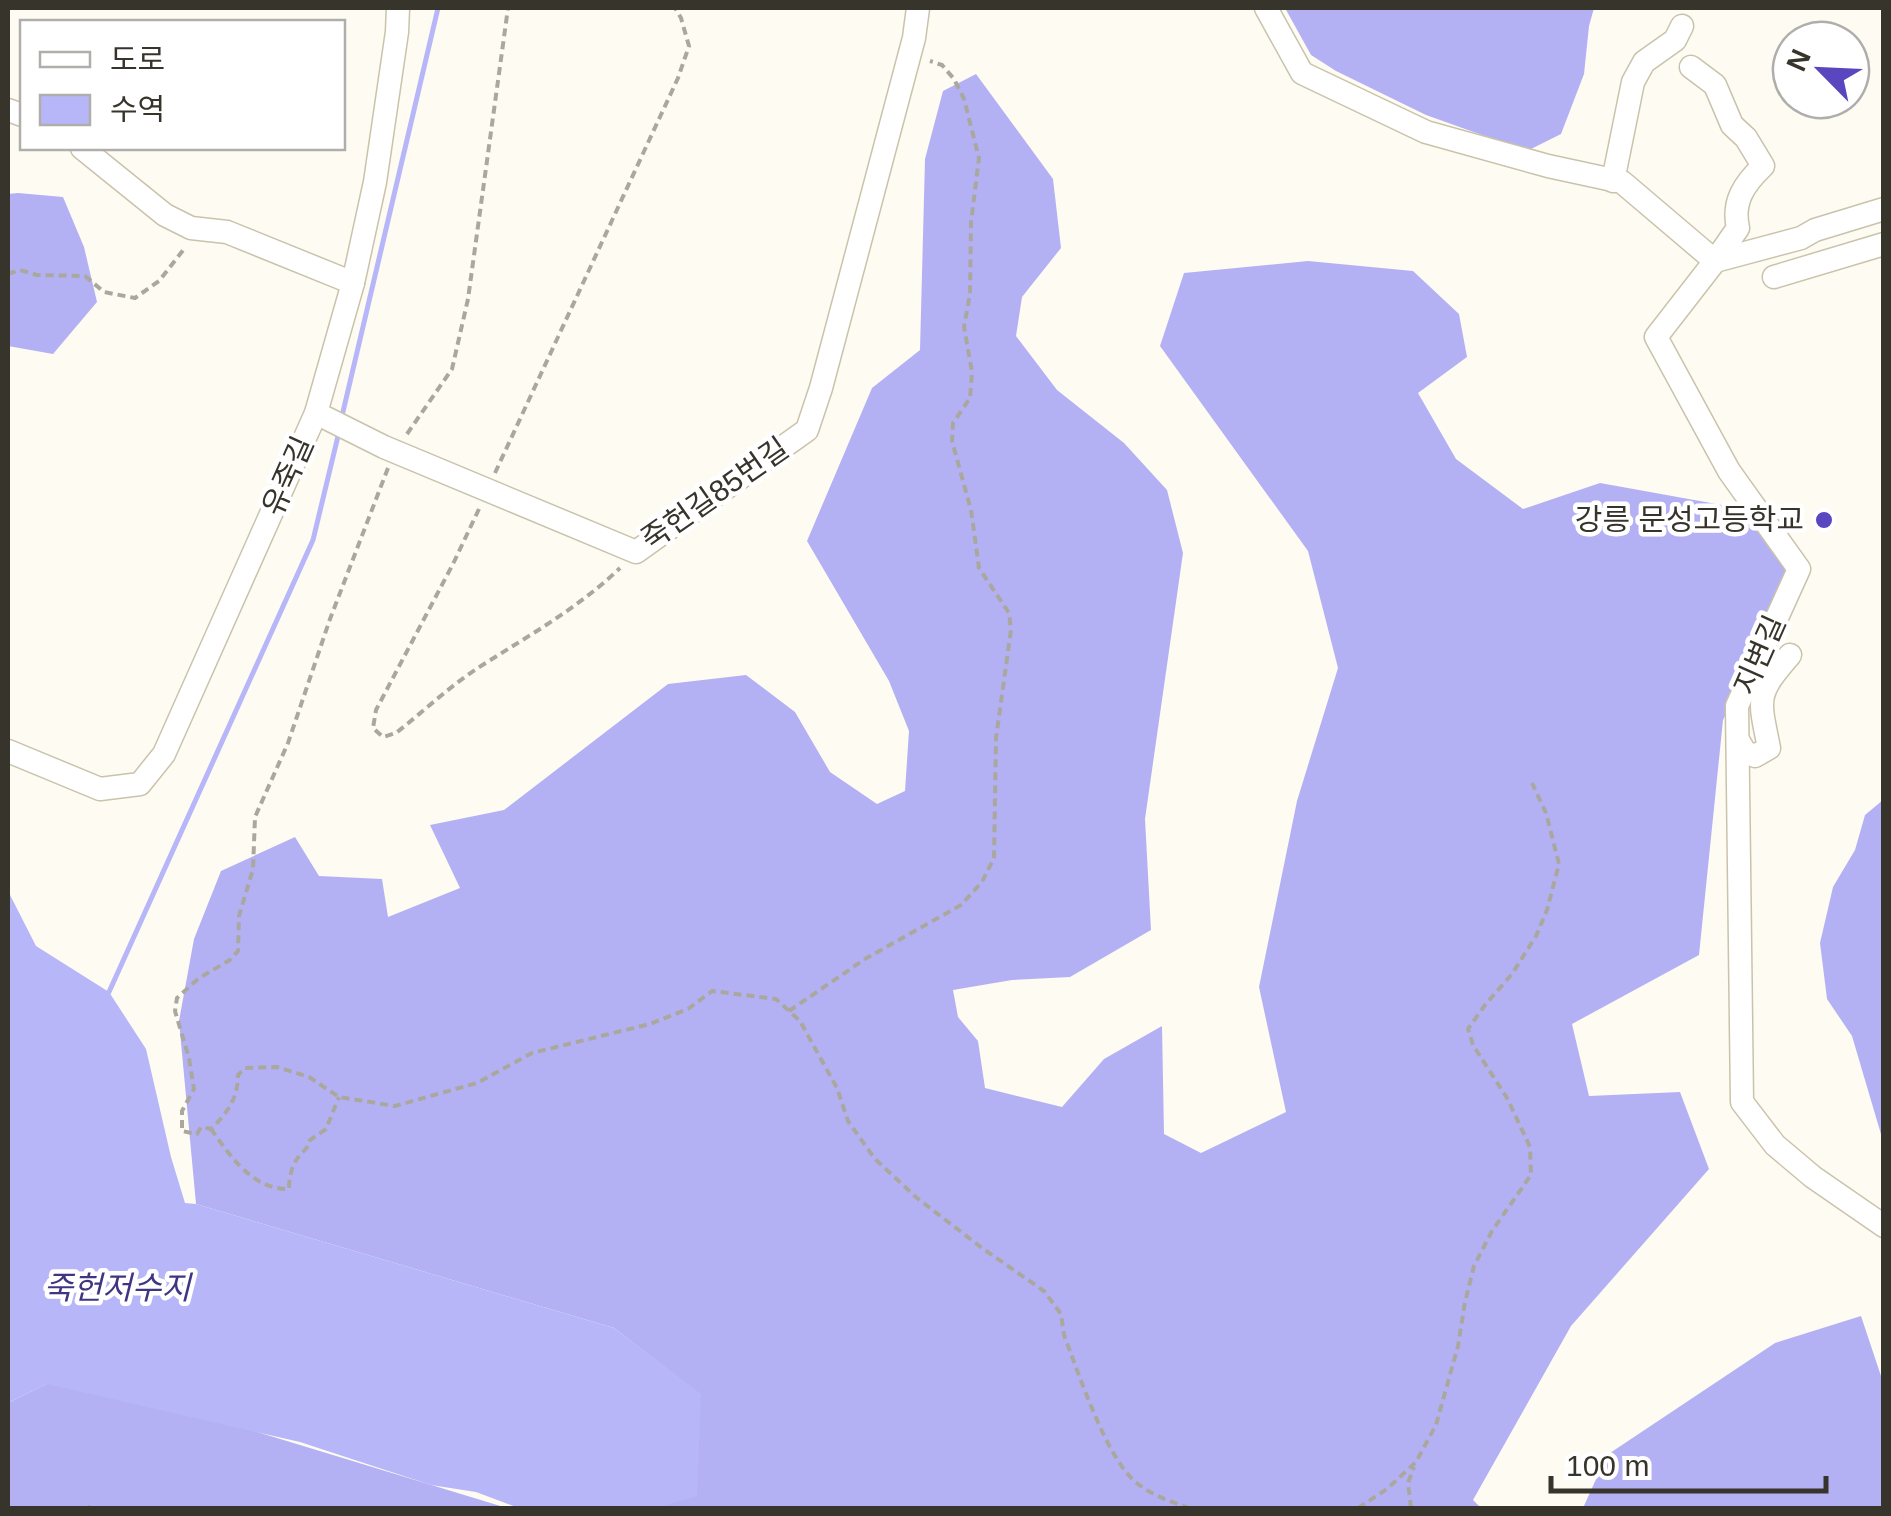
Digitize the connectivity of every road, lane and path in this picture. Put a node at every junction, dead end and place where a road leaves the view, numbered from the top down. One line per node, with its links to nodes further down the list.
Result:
1 (398, 8): 17 (street, 유죽길)
2 (508, 8): 19 (path)
3 (676, 8): 20 (path)
4 (918, 8): 7 (street, 죽헌길85번길)
5 (1266, 8): 10 (street)
6 (1682, 26): 10 (street)
7 (914, 38): 21 (street, 죽헌길85번길); 26 (path)
8 (1691, 67): 14 (street)
9 (84, 150): 12 (street)
10 (1613, 180): 14 (street)
11 (1884, 209): 14 (street)
12 (213, 230): 15 (path); 17 (street)
13 (1884, 244): 16 (street)
14 (1715, 261): 23 (street, 지변길)
15 (8, 274)
16 (1774, 277)
17 (353, 283): 18 (street, 유죽길)
18 (326, 418): 19 (street, 죽헌길85번길); 24 (street, 유죽길)
19 (390, 448): 20 (street, 죽헌길85번길); 28 (path)
20 (487, 490): 21 (street, 죽헌길85번길); 21 (path)
21 (636, 552)
22 (1790, 655): 23 (street)
23 (1738, 740): 29 (street, 지변길)
24 (8, 751)
25 (1532, 784): 30 (path)
26 (790, 1012): 27 (path); 31 (path)
27 (339, 1096): 28 (path); 28 (path)
28 (211, 1129)
29 (1884, 1226)
30 (1416, 1462): 32 (path); 33 (path)
31 (1189, 1508)
32 (1358, 1508)
33 (1410, 1508)

